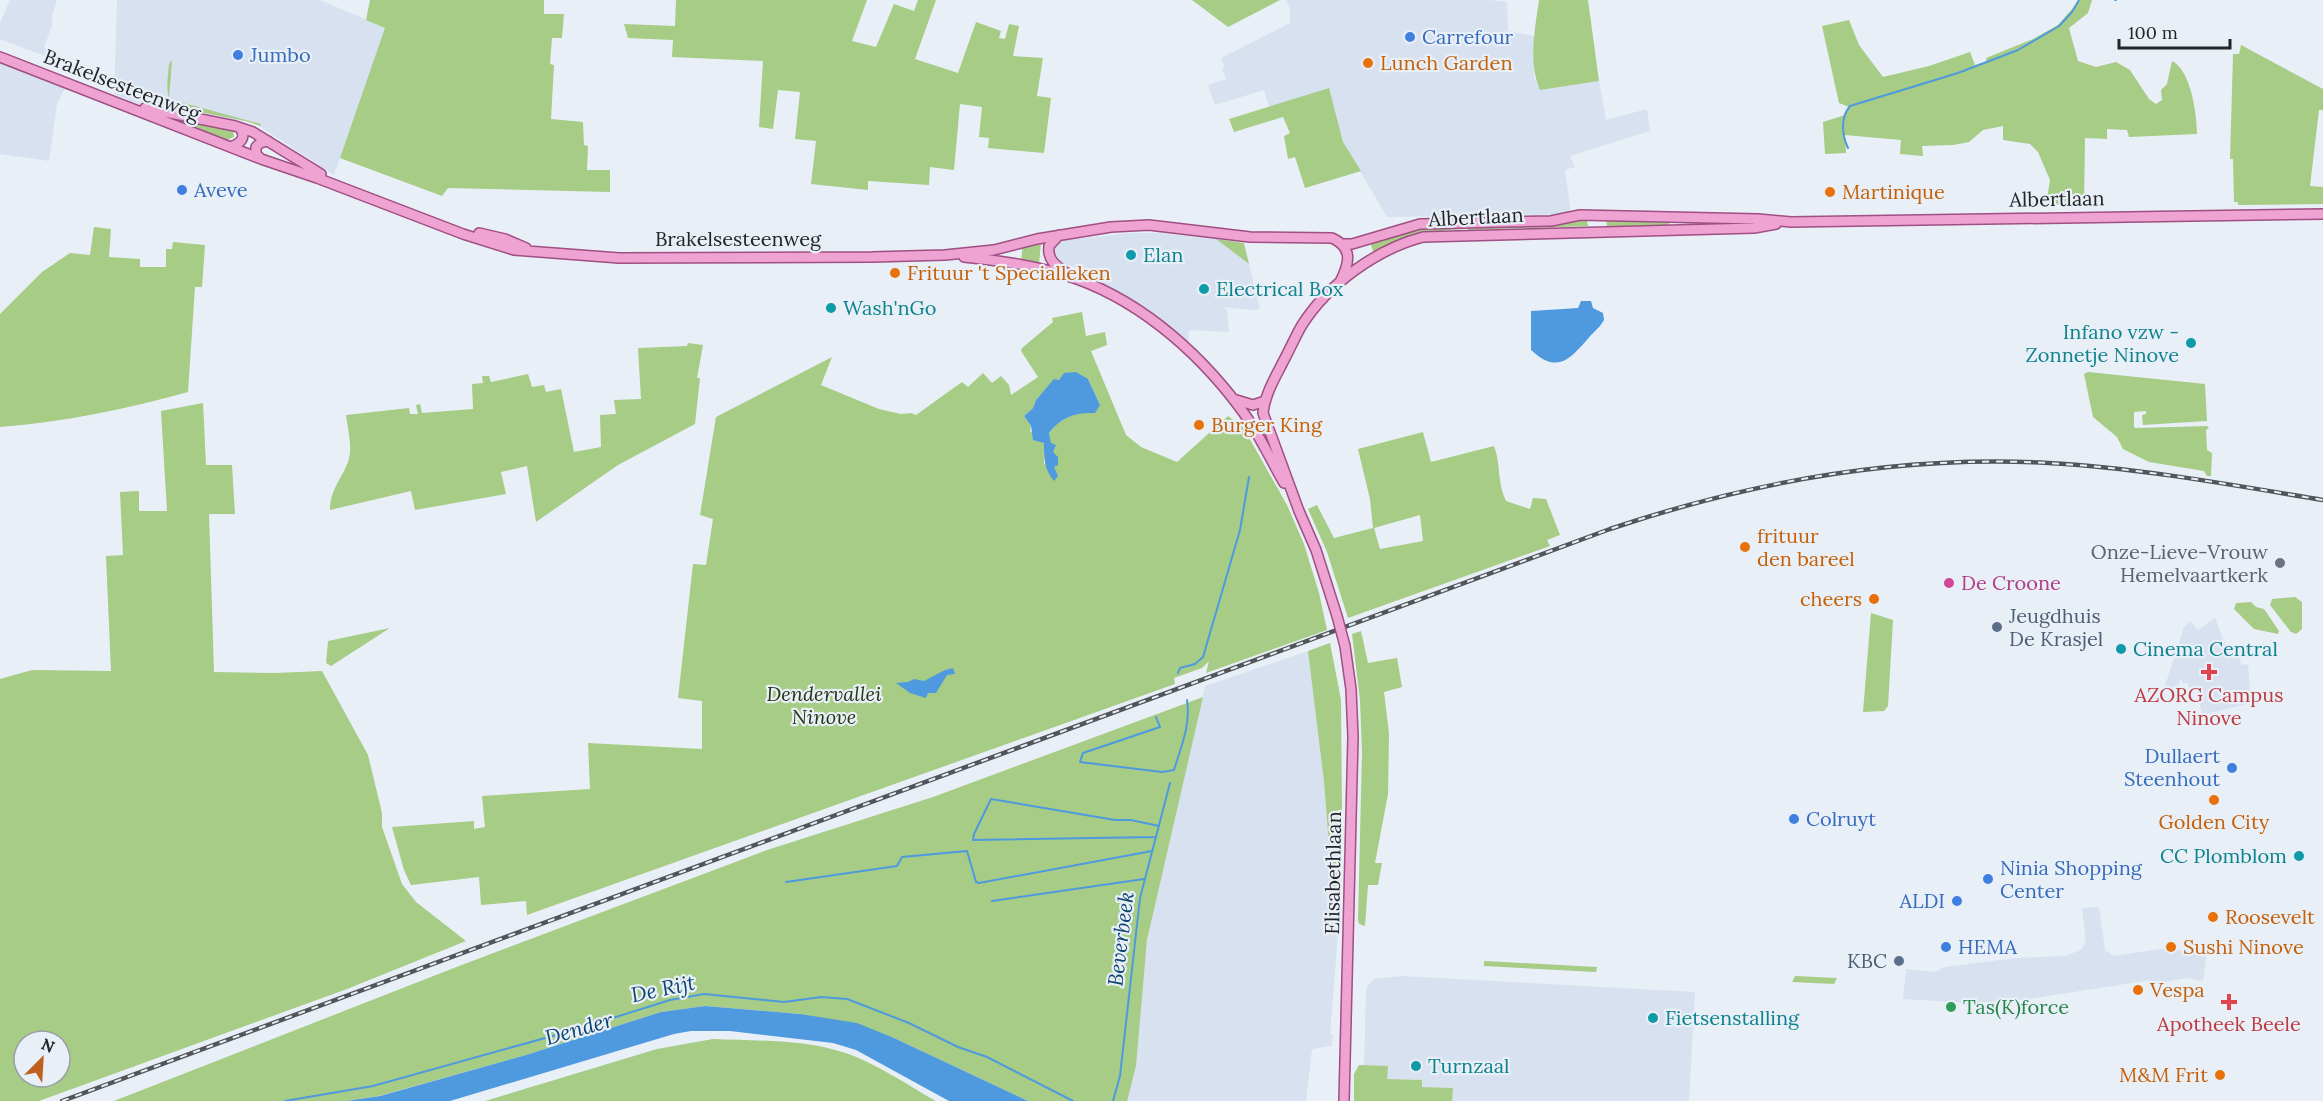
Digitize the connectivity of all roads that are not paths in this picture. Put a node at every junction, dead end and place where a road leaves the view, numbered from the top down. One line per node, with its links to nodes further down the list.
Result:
1 (0, 55): 2 (main road, Brakelsesteenweg); 4 (main road, Brakelsesteenweg)
2 (240, 128): 3 (main road, Brakelsesteenweg); 4 (main road)
3 (268, 141): 5 (main road); 13 (main road, Brakelsesteenweg)
4 (230, 147): 5 (main road, Brakelsesteenweg)
5 (261, 159): 13 (main road, Brakelsesteenweg)
6 (2323, 213): 8 (main road, Albertlaan)
7 (1595, 214): 8 (main road, Albertlaan); 9 (main road); 12 (main road, Albertlaan)
8 (1791, 222): 9 (main road, Albertlaan)
9 (1589, 231): 16 (main road, Albertlaan)
10 (1059, 235): 11 (main road, Brakelsesteenweg); 14 (main road, Brakelsesteenweg); 15 (main road)
11 (1250, 237): 12 (main road, Albertlaan)
12 (1342, 244): 16 (main road, Albertlaan)
13 (531, 249): 14 (main road, Brakelsesteenweg)
14 (945, 255): 15 (main road, Brakelsesteenweg)
15 (1076, 278): 17 (main road)
16 (1340, 282): 18 (main road, Albertlaan)
17 (1233, 399): 18 (main road); 19 (main road)
18 (1264, 401): 19 (main road)
19 (1299, 511): 20 (main road, Elisabethlaan, bridge)
20 (1344, 1101)

